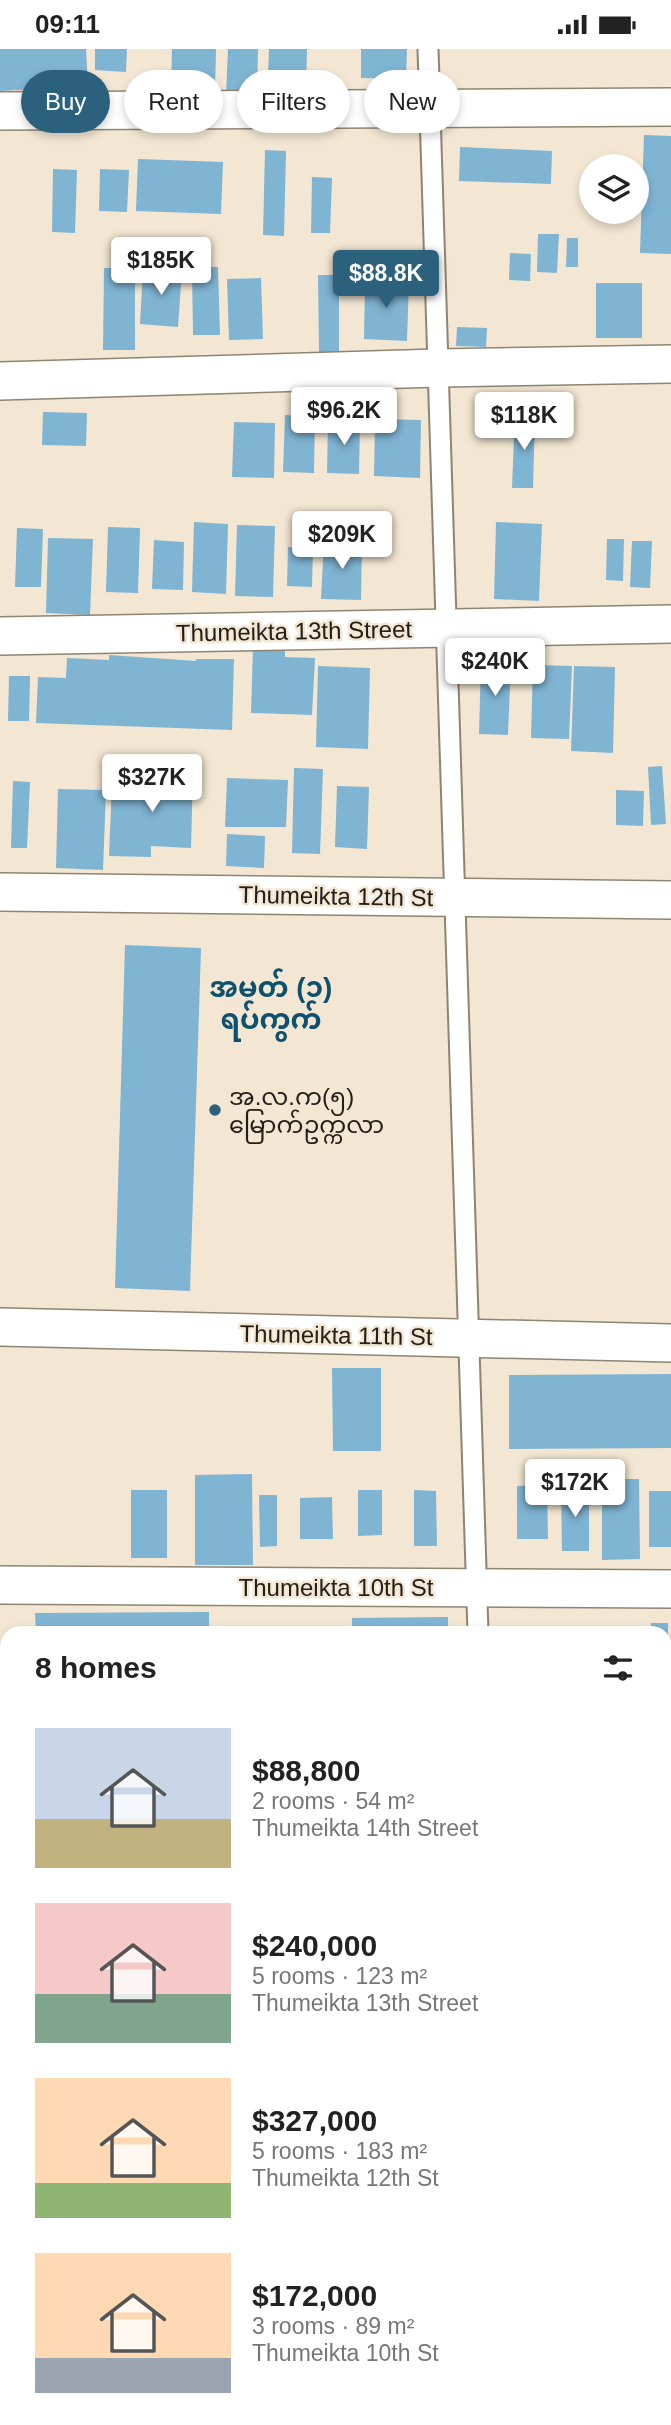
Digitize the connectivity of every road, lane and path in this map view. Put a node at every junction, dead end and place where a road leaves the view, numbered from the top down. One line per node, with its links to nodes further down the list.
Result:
1 (428, 49): 2 (lane)
2 (429, 70)
3 (671, 107): 5 (street)
4 (364, 108): 6 (street)
5 (460, 108)
6 (0, 111)
7 (431, 133): 9 (lane)
8 (671, 364): 9 (street)
9 (438, 368): 10 (street); 12 (lane)
10 (0, 381)
11 (671, 624): 12 (street, Thumeikta 13th Street)
12 (446, 628): 13 (street, Thumeikta 13th Street); 15 (lane)
13 (0, 636)
14 (0, 892): 15 (street, Thumeikta 12th St)
15 (455, 897): 16 (street, Thumeikta 12th St); 18 (lane)
16 (671, 900)
17 (0, 1327): 18 (street, Thumeikta 11th St)
18 (469, 1338): 19 (street, Thumeikta 11th St); 21 (lane)
19 (671, 1343)
20 (0, 1585): 21 (street, Thumeikta 10th St)
21 (477, 1588): 22 (street, Thumeikta 10th St); 23 (lane)
22 (671, 1589)
23 (478, 1626)

